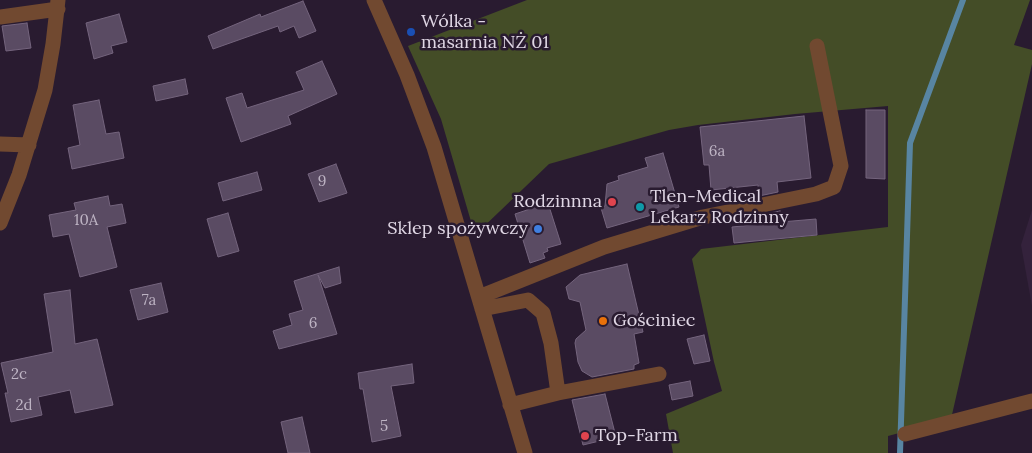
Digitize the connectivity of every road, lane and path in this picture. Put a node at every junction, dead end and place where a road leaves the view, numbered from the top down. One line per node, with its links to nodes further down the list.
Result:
1 (374, 0): 8 (street)
2 (58, 4): 3 (street); 6 (street)
3 (0, 16)
4 (817, 46): 8 (street)
5 (0, 144): 6 (street)
6 (29, 145): 7 (street)
7 (0, 224)
8 (481, 303): 10 (street); 12 (street)
9 (659, 374): 10 (street)
10 (558, 392): 12 (street)
11 (1032, 400): 13 (street)
12 (510, 404): 14 (street)
13 (905, 434)
14 (525, 453)

